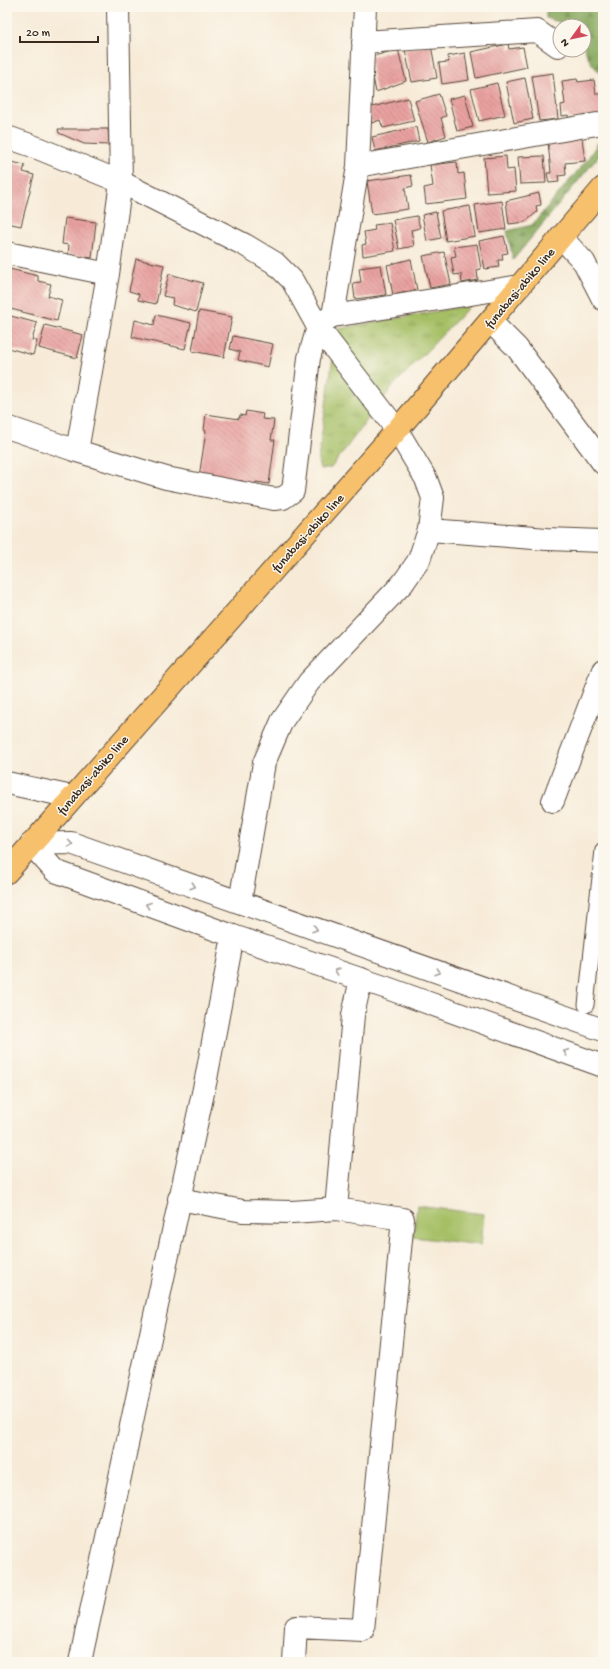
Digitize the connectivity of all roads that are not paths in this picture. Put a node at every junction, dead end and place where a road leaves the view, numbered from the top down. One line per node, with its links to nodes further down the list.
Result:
1 (118, 7): 8 (street)
2 (365, 7): 3 (street)
3 (363, 42): 4 (street); 7 (street)
4 (552, 42)
5 (597, 124): 7 (street)
6 (7, 137): 8 (street)
7 (358, 166): 15 (street)
8 (120, 182): 12 (street); 15 (street)
9 (603, 188): 10 (main road, funabasi-abiko line)
10 (561, 237): 13 (main road, funabasi-abiko line); 14 (street)
11 (7, 253): 12 (street)
12 (108, 274): 19 (street)
13 (520, 286): 15 (street); 16 (main road, funabasi-abiko line)
14 (603, 299)
15 (326, 322): 18 (street); 19 (street)
16 (491, 322): 18 (main road, funabasi-abiko line); 20 (street)
17 (7, 427): 19 (street)
18 (397, 430): 21 (street); 25 (main road, funabasi-abiko line)
19 (77, 451)
20 (603, 463)
21 (429, 530): 22 (street); 30 (street)
22 (603, 541)
23 (603, 670): 26 (street)
24 (7, 783): 25 (street)
25 (72, 797): 27 (main road, funabasi-abiko line)
26 (553, 801)
27 (31, 844): 29 (main road, funabasi-abiko line); 30 (street, one-way to 30); 31 (street, one-way to 27)
28 (603, 850): 33 (lane)
29 (7, 872)
30 (240, 902): 34 (street, one-way to 34)
31 (233, 936): 32 (street, one-way to 31); 36 (street)
32 (361, 979): 35 (street, one-way to 32); 37 (street)
33 (586, 1005)
34 (603, 1030)
35 (603, 1066)
36 (179, 1199): 37 (street); 38 (street)
37 (336, 1210): 39 (street)
38 (80, 1662)
39 (294, 1662)

